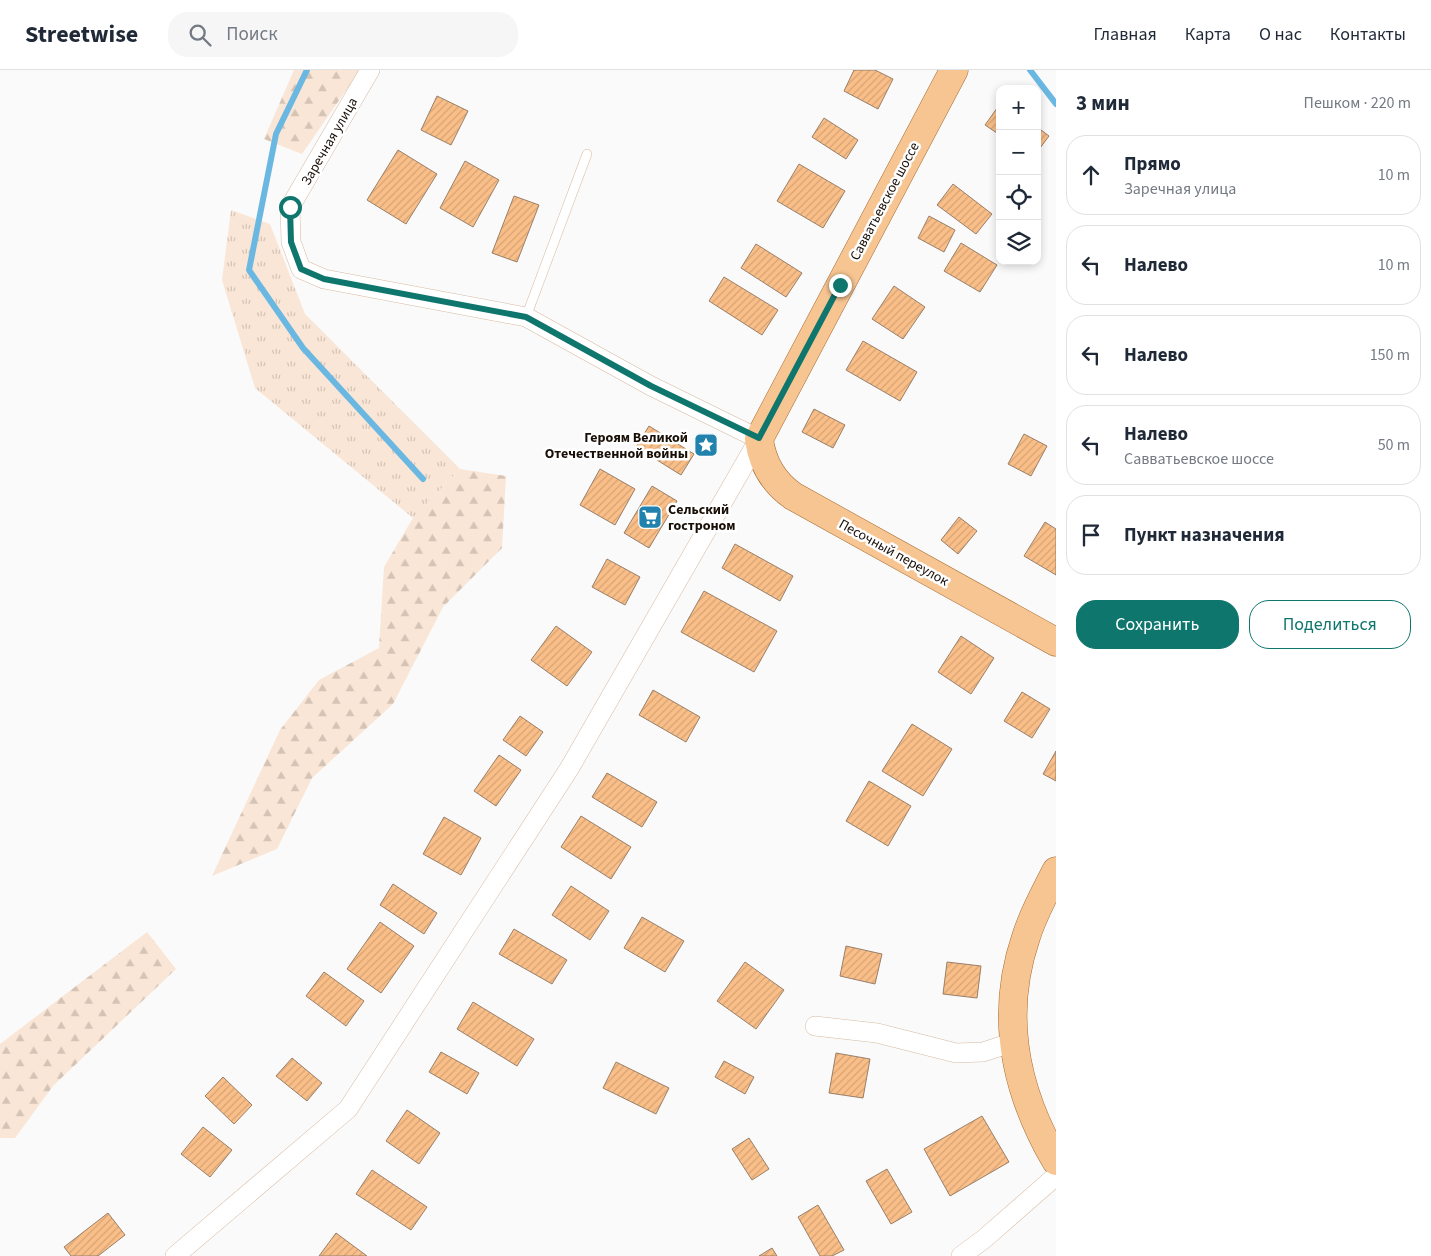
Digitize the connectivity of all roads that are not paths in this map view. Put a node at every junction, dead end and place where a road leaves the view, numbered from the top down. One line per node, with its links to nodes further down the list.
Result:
1 (370, 70): 4 (street, Заречная улица)
2 (954, 70): 5 (main road, Савватьевское шоссе)
3 (587, 154): 4 (lane)
4 (526, 317): 5 (street, Заречная улица)
5 (759, 438): 6 (main road, Песочный переулок); 12 (street)
6 (1056, 642)
7 (1056, 871): 9 (main road)
8 (815, 1026): 9 (street)
9 (1014, 1042): 10 (main road)
10 (1056, 1161)
11 (1056, 1176): 13 (street)
12 (175, 1256)
13 (961, 1256)

